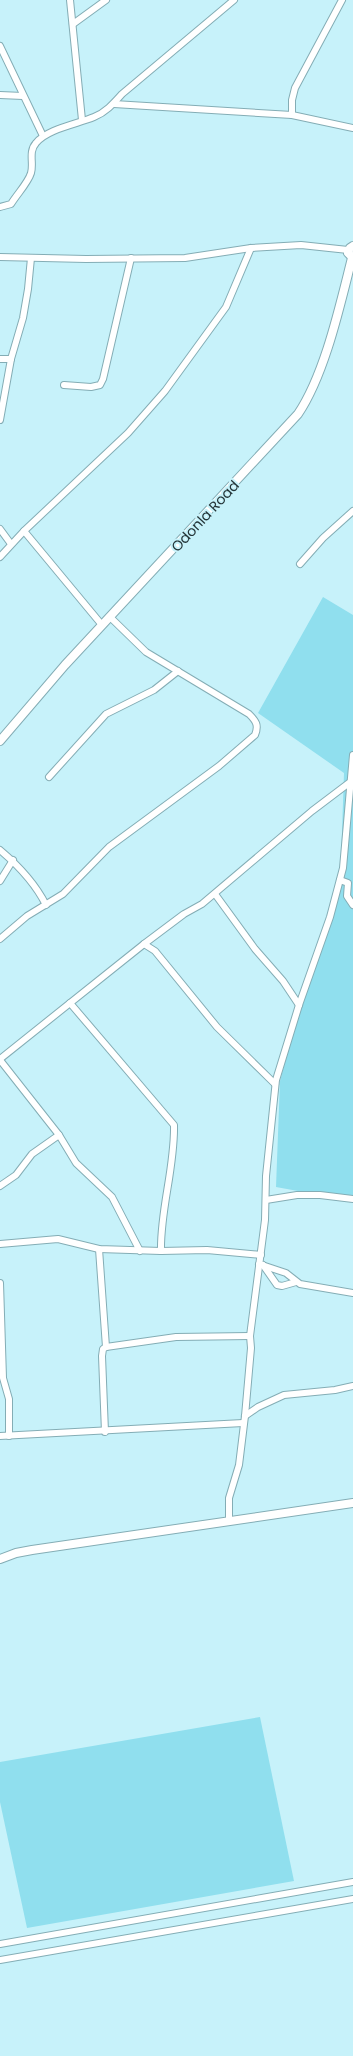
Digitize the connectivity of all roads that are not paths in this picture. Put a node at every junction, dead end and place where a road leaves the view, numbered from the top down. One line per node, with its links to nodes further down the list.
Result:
1 (70, 0): 5 (street)
2 (106, 0): 5 (street)
3 (234, 0): 9 (street)
4 (342, 0): 10 (street)
5 (73, 24): 11 (street)
6 (0, 46): 8 (street)
7 (0, 95): 8 (street)
8 (23, 96): 13 (street)
9 (114, 104): 10 (street); 11 (street)
10 (292, 115): 12 (street)
11 (82, 120): 13 (street)
12 (353, 128)
13 (43, 136): 14 (street)
14 (0, 207)
15 (251, 248): 16 (street); 19 (street); 27 (street)
16 (351, 248): 20 (street)
17 (0, 257): 18 (street)
18 (31, 258): 19 (street); 22 (street)
19 (131, 258): 23 (street)
20 (353, 258): 31 (street, Odonla Road)
21 (0, 359): 22 (street)
22 (11, 360): 24 (street)
23 (64, 385)
24 (0, 420)
25 (353, 511): 30 (street)
26 (0, 529): 28 (street)
27 (24, 531): 28 (street); 32 (street)
28 (11, 544): 29 (street)
29 (0, 557)
30 (300, 564)
31 (110, 617): 32 (street, Odonla Road); 33 (street)
32 (102, 625): 34 (street, Odonla Road)
33 (178, 671): 36 (street); 43 (street)
34 (0, 740)
35 (353, 754): 37 (street)
36 (49, 777)
37 (349, 783): 40 (street); 42 (street)
38 (0, 850): 39 (street)
39 (12, 860): 41 (street); 43 (street)
40 (340, 880): 44 (street); 48 (street)
41 (0, 881)
42 (215, 894): 46 (street); 48 (street)
43 (46, 905): 45 (street)
44 (353, 905)
45 (0, 939)
46 (144, 944): 47 (street); 50 (street)
47 (70, 1003): 49 (street); 58 (street)
48 (299, 1005): 50 (street)
49 (0, 1060): 51 (street)
50 (275, 1084): 54 (street)
51 (60, 1135): 52 (street); 57 (street)
52 (0, 1186)
53 (353, 1199): 54 (street)
54 (266, 1200): 59 (street)
55 (0, 1244): 56 (street)
56 (99, 1249): 57 (street); 65 (street)
57 (140, 1251): 58 (street)
58 (161, 1251): 59 (street)
59 (261, 1254): 60 (street)
60 (261, 1265): 61 (street); 61 (street); 64 (street)
61 (296, 1282): 63 (street)
62 (0, 1283): 73 (street)
63 (353, 1293)
64 (250, 1336): 65 (street); 67 (street)
65 (106, 1347): 71 (street)
66 (353, 1386): 68 (street)
67 (247, 1399): 68 (street); 69 (street)
68 (258, 1407): 69 (street)
69 (245, 1416): 70 (street)
70 (243, 1423): 71 (street); 75 (street)
71 (105, 1432): 73 (street)
72 (0, 1436): 73 (street)
73 (9, 1436)
74 (353, 1503): 75 (street)
75 (229, 1521): 76 (street)
76 (0, 1560)
77 (353, 1882): 79 (street)
78 (353, 1899): 80 (street)
79 (0, 1944)
80 (0, 1960)

